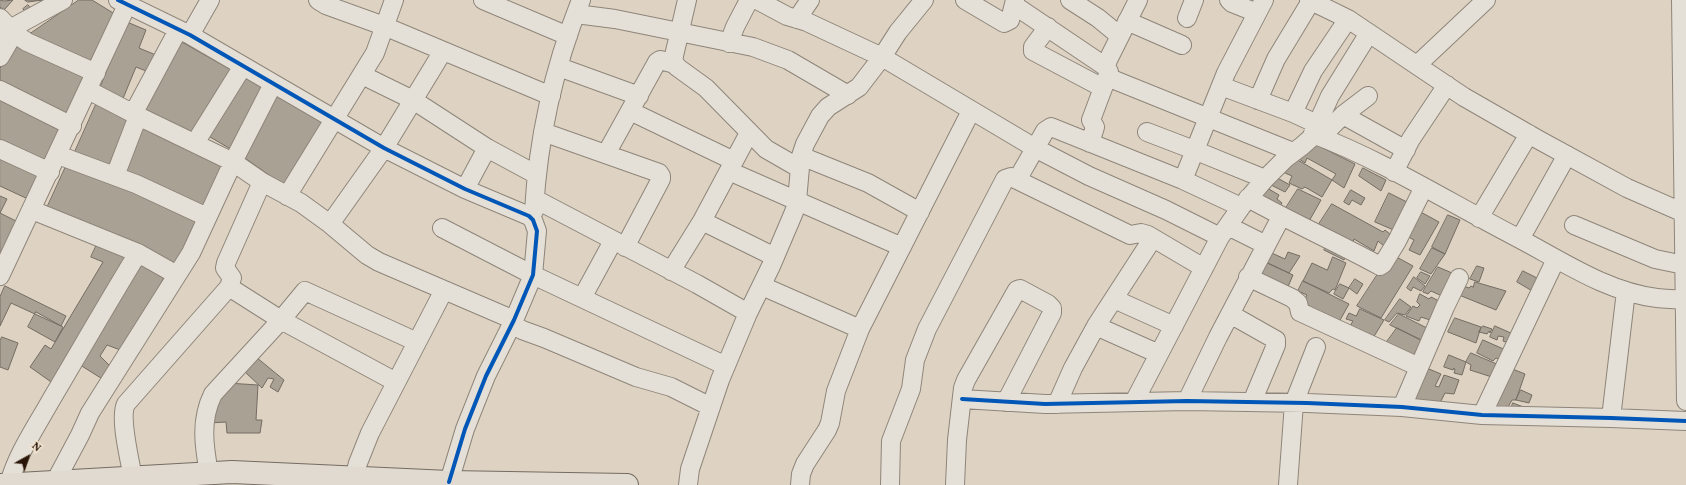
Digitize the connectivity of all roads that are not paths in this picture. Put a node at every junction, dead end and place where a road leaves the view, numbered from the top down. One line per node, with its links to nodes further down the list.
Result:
1 (63, 0): 28 (street)
2 (210, 0): 31 (street)
3 (318, 0): 26 (street)
4 (394, 0): 26 (street)
5 (483, 0): 33 (street)
6 (687, 0): 30 (street)
7 (749, 0): 34 (street)
8 (757, 0): 24 (street)
9 (810, 0): 24 (street)
10 (924, 0): 38 (street)
11 (965, 0): 18 (street)
12 (1070, 0): 29 (street)
13 (1138, 0): 29 (street)
14 (1194, 0): 23 (street)
15 (1229, 0): 22 (street)
16 (1310, 0): 25 (street); 55 (street)
17 (1486, 0): 40 (street)
18 (1014, 2): 27 (street)
19 (122, 3): 31 (street); 43 (street)
20 (1683, 4): 83 (street)
21 (578, 7): 30 (street); 33 (street)
22 (1260, 7): 48 (street)
23 (1187, 18)
24 (797, 19): 38 (street)
25 (1348, 19): 32 (street); 58 (street)
26 (384, 26): 36 (street); 44 (street)
27 (1048, 27): 45 (street); 45 (street)
28 (6, 28): 37 (street); 43 (street)
29 (1124, 28): 35 (street); 45 (street)
30 (680, 32): 34 (street); 39 (street)
31 (184, 33): 41 (street); 59 (street)
32 (1369, 33): 40 (street); 66 (street)
33 (568, 36): 42 (street)
34 (730, 43): 51 (street)
35 (1182, 45)
36 (443, 51): 52 (street); 54 (street)
37 (0, 57)
38 (882, 57): 51 (street); 57 (street)
39 (675, 64): 56 (street); 67 (street)
40 (1417, 65): 47 (street)
41 (243, 66): 46 (street); 69 (street)
42 (559, 67): 52 (street); 56 (street)
43 (96, 73): 50 (street)
44 (362, 75): 54 (street); 62 (street)
45 (1105, 77): 61 (street); 70 (street)
46 (273, 84): 62 (street); 81 (street)
47 (1447, 85): 68 (street); 76 (street)
48 (1221, 86): 55 (street); 61 (street)
49 (0, 90): 63 (street)
50 (88, 90): 59 (street); 63 (street)
51 (848, 95): 82 (street)
52 (551, 96): 64 (street)
53 (1368, 96): 60 (street)
54 (412, 100): 71 (street); 72 (street)
55 (1258, 100): 58 (street)
56 (634, 103): 78 (street); 84 (street)
57 (972, 111): 73 (street); 100 (street)
58 (1293, 113): 66 (street)
59 (135, 115): 69 (street); 88 (street)
60 (1343, 115): 66 (street); 76 (street)
61 (1207, 118): 75 (street); 77 (street)
62 (335, 119): 71 (street); 95 (street)
63 (72, 126): 80 (street)
64 (543, 132): 78 (street); 87 (street)
65 (1147, 132): 75 (street)
66 (1317, 132): 77 (street); 86 (street)
67 (749, 133): 82 (street); 84 (street)
68 (1529, 134): 79 (street); 104 (street)
69 (195, 143): 81 (street)
70 (1090, 143): 73 (street); 91 (street)
71 (384, 148): 94 (street); 107 (street)
72 (487, 148): 87 (street); 94 (street)
73 (1035, 148): 90 (street); 110 (street)
74 (0, 149): 85 (street)
75 (1194, 150): 89 (street); 91 (street)
76 (1406, 150): 86 (street)
77 (1293, 152): 89 (street)
78 (606, 154): 113 (street)
79 (1567, 155): 101 (street); 112 (street)
80 (58, 156): 85 (street); 88 (street)
81 (233, 162): 92 (street); 102 (street)
82 (800, 162): 97 (street); 100 (street)
83 (1685, 165): 101 (street)
84 (732, 166): 97 (street); 106 (street)
85 (50, 172): 99 (street)
86 (1394, 172): 93 (street)
87 (537, 175): 96 (street)
88 (115, 176): 102 (street)
89 (1265, 179): 98 (street)
90 (1017, 180): 111 (street); 170 (street)
91 (1183, 180): 98 (street)
92 (262, 182): 95 (street); 128 (street)
93 (1424, 188): 103 (street); 104 (street)
94 (465, 189): 105 (street)
95 (287, 196): 107 (street)
96 (534, 199): 105 (street); 113 (street)
97 (797, 201): 115 (street); 117 (street)
98 (1245, 203): 103 (street); 110 (street)
99 (32, 210): 116 (street); 123 (street)
100 (920, 212): 115 (street)
101 (1684, 213): 119 (street)
102 (208, 217): 124 (street)
103 (1281, 217): 114 (street)
104 (1479, 218): 112 (street)
105 (533, 220): 122 (street)
106 (702, 221): 117 (street); 121 (street)
107 (330, 224): 129 (street)
108 (1574, 225): 119 (street)
109 (442, 228): 122 (street)
110 (1224, 231): 114 (street); 120 (street)
111 (1153, 238): 120 (street); 132 (street)
112 (1520, 239): 118 (street)
113 (619, 244): 121 (street); 131 (street)
114 (1266, 245): 125 (street)
115 (902, 247): 140 (street)
116 (138, 253): 124 (street); 166 (street)
117 (775, 256): 127 (street)
118 (1556, 259): 130 (street); 157 (street)
119 (1684, 265): 133 (street)
120 (1204, 268): 139 (street)
121 (671, 271): 134 (street)
122 (533, 275): 131 (street); 137 (street)
123 (0, 276)
124 (177, 276): 164 (street)
125 (1248, 277): 135 (street); 145 (street)
126 (1459, 278): 145 (street)
127 (762, 286): 134 (street); 140 (street)
128 (229, 287): 136 (street); 161 (street)
129 (444, 290): 137 (street); 141 (street)
130 (1626, 291): 133 (street); 158 (street)
131 (582, 298): 144 (street)
132 (1114, 299): 138 (street); 139 (street)
133 (1685, 309): 149 (street)
134 (748, 313): 144 (street)
135 (1230, 314): 148 (street); 152 (street)
136 (282, 320): 141 (street); 146 (street); 160 (street)
137 (514, 320): 155 (street); 165 (street)
138 (1096, 326): 143 (street); 154 (street)
139 (1174, 326): 143 (street)
140 (860, 329): 169 (street)
141 (417, 342): 146 (street)
142 (1316, 347): 153 (street)
143 (1159, 354): 151 (street)
144 (726, 366): 155 (street)
145 (1419, 367): 156 (street)
146 (396, 382): 162 (street)
147 (962, 399): 150 (street); 150 (street); 171 (street)
148 (1187, 401): 151 (street); 152 (street)
149 (1686, 401)
150 (1006, 402): 154 (street)
151 (1134, 402): 154 (street)
152 (1252, 402): 153 (street)
153 (1294, 403): 156 (street); 172 (street)
154 (1057, 404)
155 (711, 407): 168 (street)
156 (1402, 407): 157 (street)
157 (1482, 416): 158 (street)
158 (1611, 418): 159 (street)
159 (1686, 421)
160 (209, 473): 161 (main road); 163 (main road)
161 (133, 478): 164 (main road)
162 (354, 478): 163 (main road); 165 (main road)
163 (232, 479)
164 (54, 482): 166 (main road)
165 (449, 482): 167 (main road)
166 (4, 484)
167 (628, 485)
168 (688, 485)
169 (800, 485)
170 (890, 485)
171 (955, 485)
172 (1288, 485)

